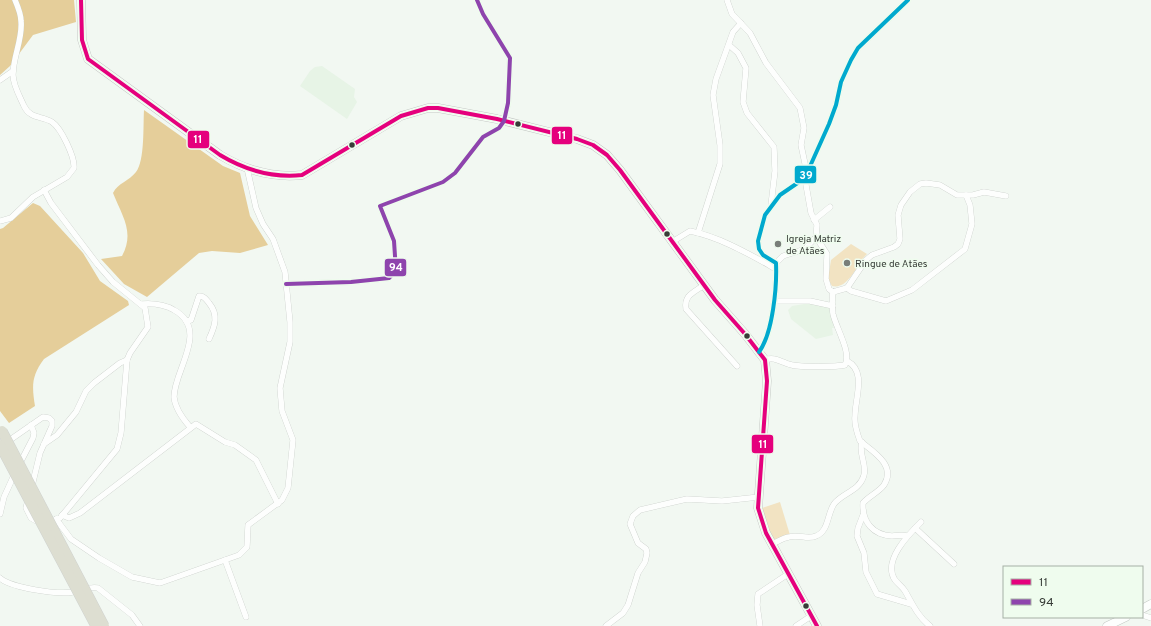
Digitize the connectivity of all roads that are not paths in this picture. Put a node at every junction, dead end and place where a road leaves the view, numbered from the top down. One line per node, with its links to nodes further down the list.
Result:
1 (16, 0): 8 (street)
2 (81, 0): 11 (main road)
3 (478, 0): 10 (street)
4 (727, 0): 6 (street)
5 (908, 0): 12 (street)
6 (741, 23): 7 (street); 12 (street)
7 (728, 45): 16 (street); 20 (street)
8 (13, 71): 9 (street); 13 (street)
9 (0, 80)
10 (504, 121): 11 (main road); 22 (main road); 24 (street)
11 (246, 168): 24 (street)
12 (807, 173): 16 (street); 18 (street)
13 (44, 190): 19 (street); 29 (street)
14 (966, 195): 15 (street); 26 (street); 26 (street)
15 (1006, 196)
16 (771, 205): 23 (street)
17 (830, 207): 18 (street)
18 (814, 220): 21 (street)
19 (0, 221)
20 (698, 233): 22 (street); 23 (street)
21 (816, 237): 23 (street); 27 (street)
22 (672, 242): 25 (main road)
23 (776, 266): 28 (street)
24 (286, 284): 45 (street)
25 (704, 286): 33 (main road); 37 (street)
26 (847, 288): 27 (street)
27 (833, 292): 30 (street)
28 (774, 301): 30 (street); 33 (street)
29 (141, 304): 31 (street); 34 (street)
30 (832, 306): 36 (street)
31 (186, 321): 32 (street); 39 (street)
32 (209, 339)
33 (759, 352): 35 (main road)
34 (127, 360): 42 (street); 47 (street)
35 (765, 360): 36 (street); 44 (main road)
36 (847, 361): 41 (street)
37 (737, 366)
38 (31, 425): 42 (street); 43 (street); 46 (street)
39 (190, 427): 45 (street); 47 (street)
40 (2, 431): 63 (highway, bridge)
41 (862, 442): 48 (street); 53 (street)
42 (43, 444): 49 (street)
43 (0, 446): 62 (highway, bridge)
44 (759, 497): 53 (main road); 65 (street)
45 (278, 504): 54 (street)
46 (0, 514)
47 (62, 515): 49 (street)
48 (863, 515): 52 (street); 58 (street)
49 (56, 519): 54 (street)
50 (921, 522): 51 (street)
51 (915, 528): 52 (street); 55 (street)
52 (907, 536): 58 (street)
53 (772, 544): 56 (main road)
54 (225, 560): 60 (street)
55 (954, 564)
56 (788, 574): 59 (main road); 66 (street)
57 (0, 578): 64 (street)
58 (911, 604): 69 (street)
59 (811, 616): 67 (street); 68 (main road)
60 (246, 618)
61 (1124, 618): 70 (main road)
62 (96, 626)
63 (104, 626)
64 (140, 626)
65 (606, 626)
66 (760, 626)
67 (796, 626)
68 (817, 626)
69 (930, 626)
70 (1107, 626)

